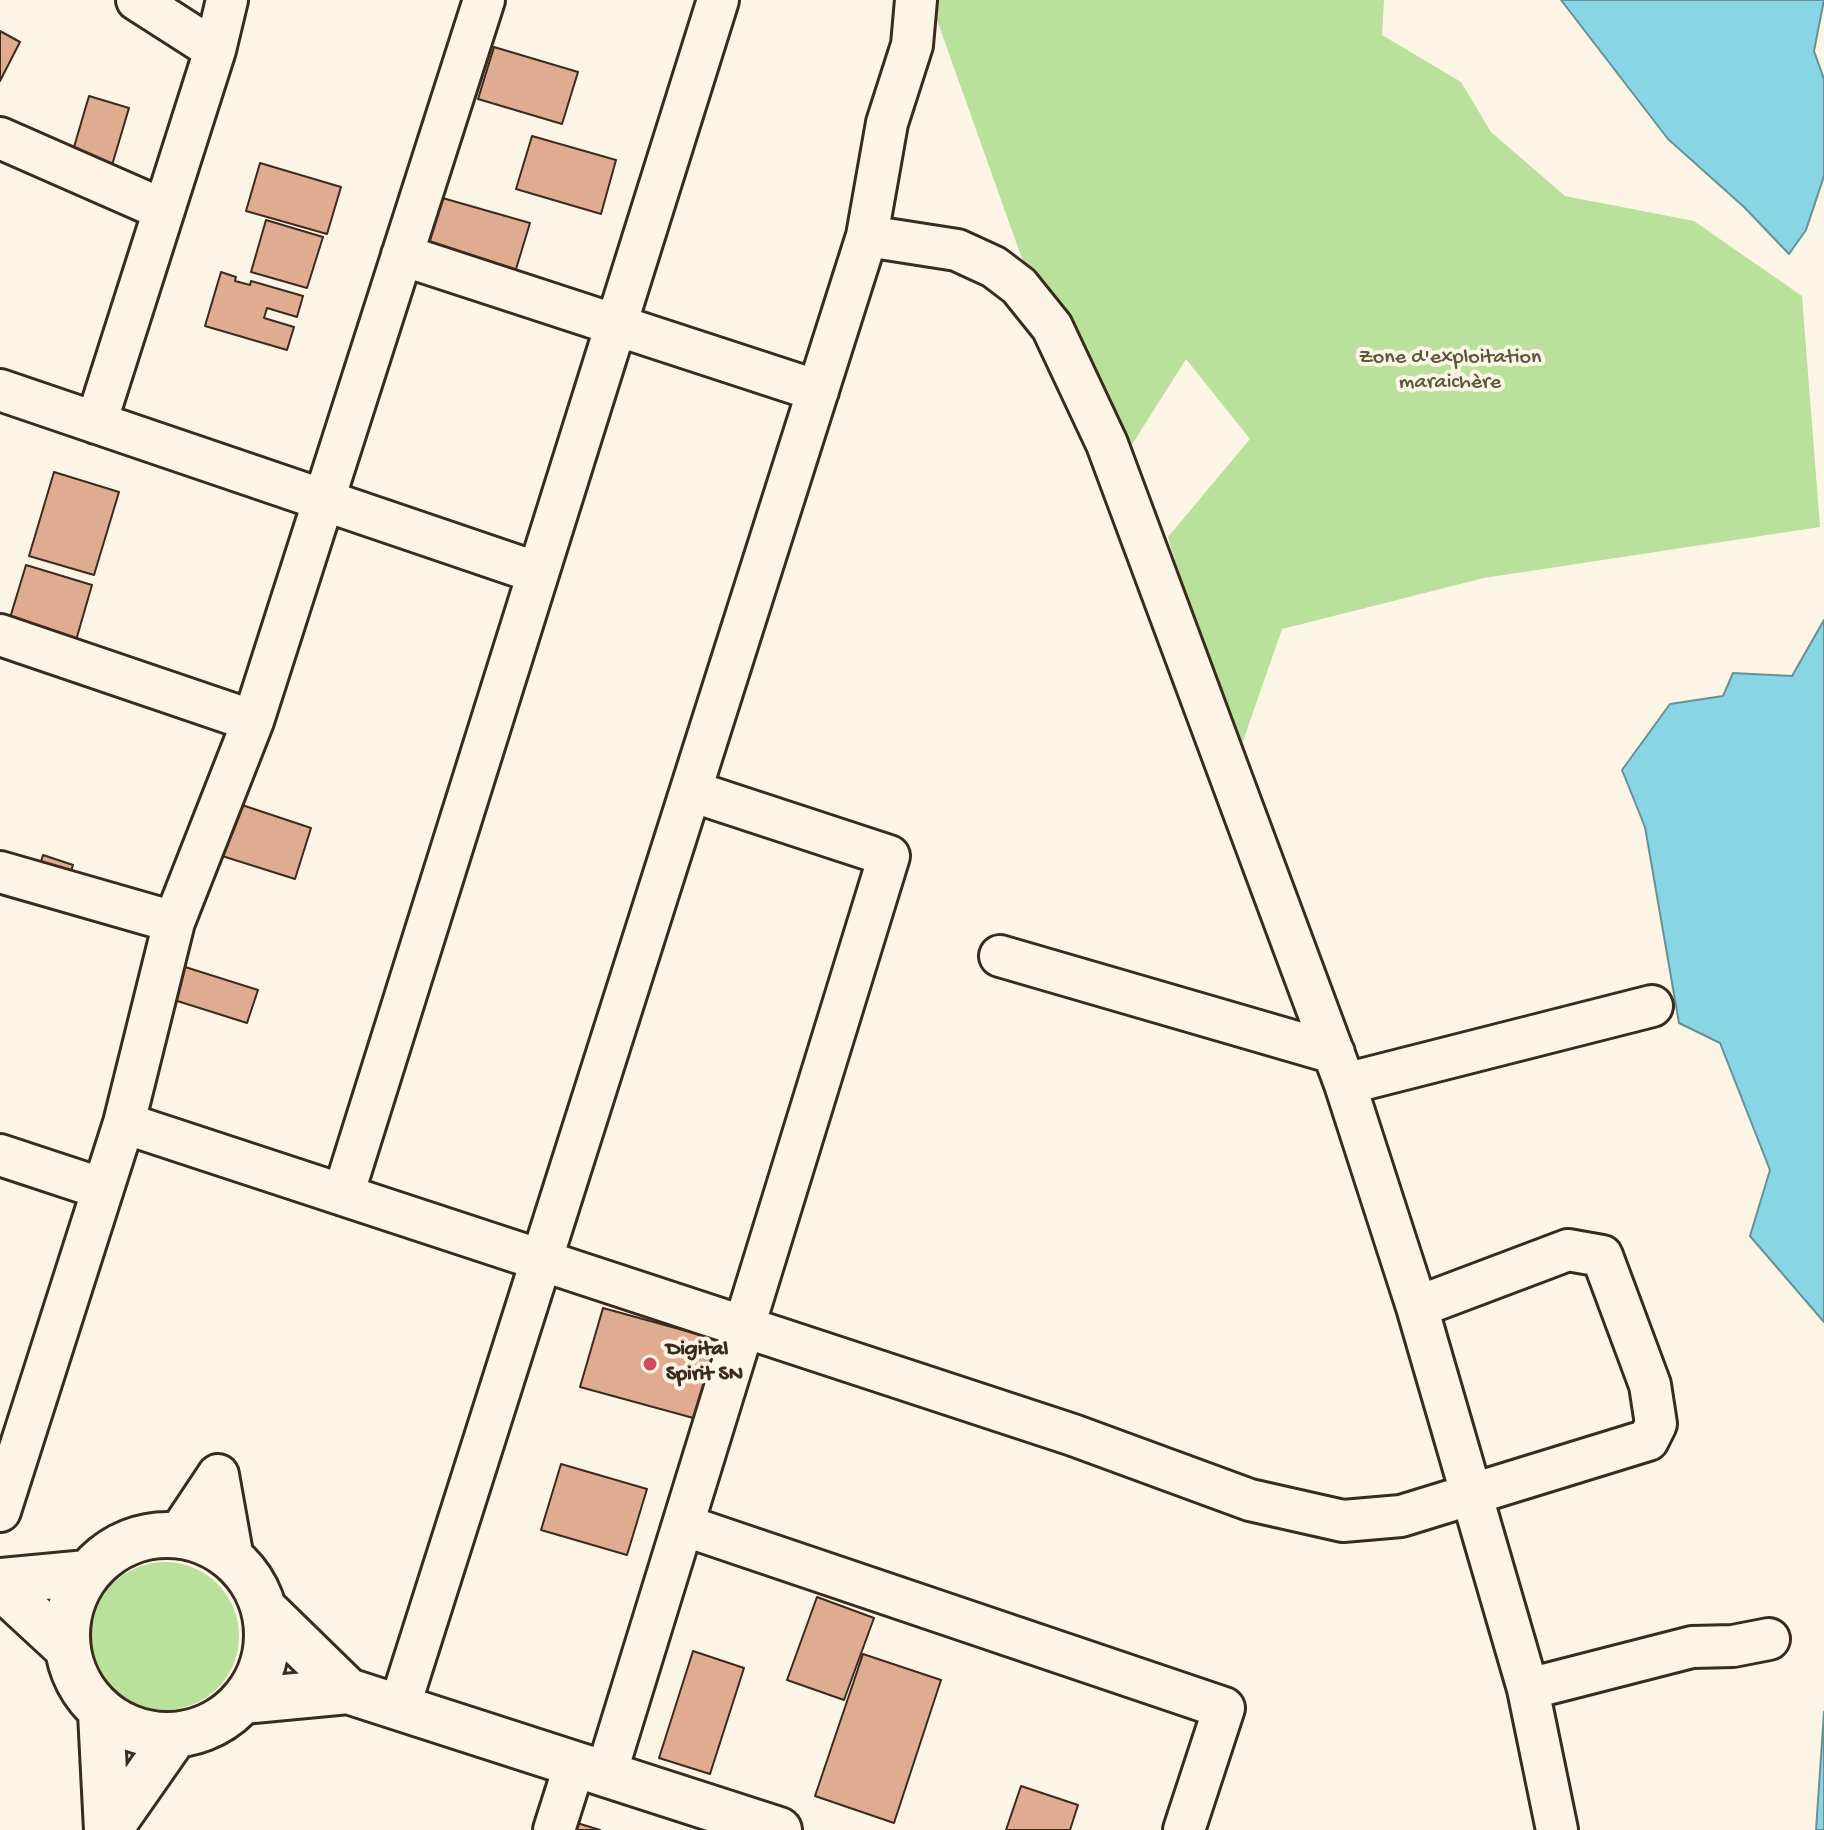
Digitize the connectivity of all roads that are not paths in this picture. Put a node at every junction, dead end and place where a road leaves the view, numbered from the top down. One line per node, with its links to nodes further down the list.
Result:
1 (137, 0): 6 (street)
2 (227, 0): 6 (street)
3 (484, 0): 10 (street)
4 (718, 0): 11 (street)
5 (916, 0): 9 (street)
6 (215, 50): 8 (street)
7 (0, 138): 8 (street)
8 (164, 210): 14 (street)
9 (867, 236): 13 (street); 24 (street)
10 (402, 255): 11 (street); 15 (street)
11 (616, 325): 13 (street); 16 (street)
12 (0, 390): 14 (street)
13 (818, 391): 19 (street)
14 (96, 423): 15 (street)
15 (324, 500): 16 (street); 18 (street)
16 (538, 573): 28 (street)
17 (0, 635): 18 (street)
18 (253, 721): 21 (street)
19 (691, 791): 29 (street); 31 (street)
20 (0, 872): 21 (street)
21 (174, 922): 25 (street)
22 (1000, 956): 24 (street)
23 (1652, 1006): 24 (street)
24 (1339, 1069): 30 (street)
25 (124, 1123): 27 (street); 28 (street)
26 (0, 1155): 27 (street)
27 (103, 1189): 33 (street)
28 (343, 1195): 29 (street)
29 (542, 1260): 31 (street); 45 (street)
30 (1417, 1307): 32 (street); 32 (street)
31 (744, 1327): 32 (street); 34 (street)
32 (1473, 1497): 42 (street)
33 (0, 1511)
34 (683, 1525): 48 (street); 52 (street)
35 (178, 1535): 36 (street); 36 (street); 37 (street)
36 (233, 1559): 39 (street)
37 (87, 1573): 38 (street); 41 (street)
38 (0, 1584): 41 (street)
39 (264, 1609): 43 (street); 44 (street)
40 (1769, 1639): 42 (street)
41 (66, 1647): 46 (street)
42 (1528, 1689): 53 (street)
43 (348, 1691): 44 (street); 45 (street)
44 (243, 1701): 47 (street)
45 (399, 1708): 48 (street)
46 (101, 1713): 47 (street); 49 (street)
47 (174, 1737): 49 (street)
48 (590, 1769): 50 (street); 51 (street)
49 (108, 1830)
50 (554, 1830)
51 (779, 1830)
52 (1184, 1830)
53 (1557, 1830)

